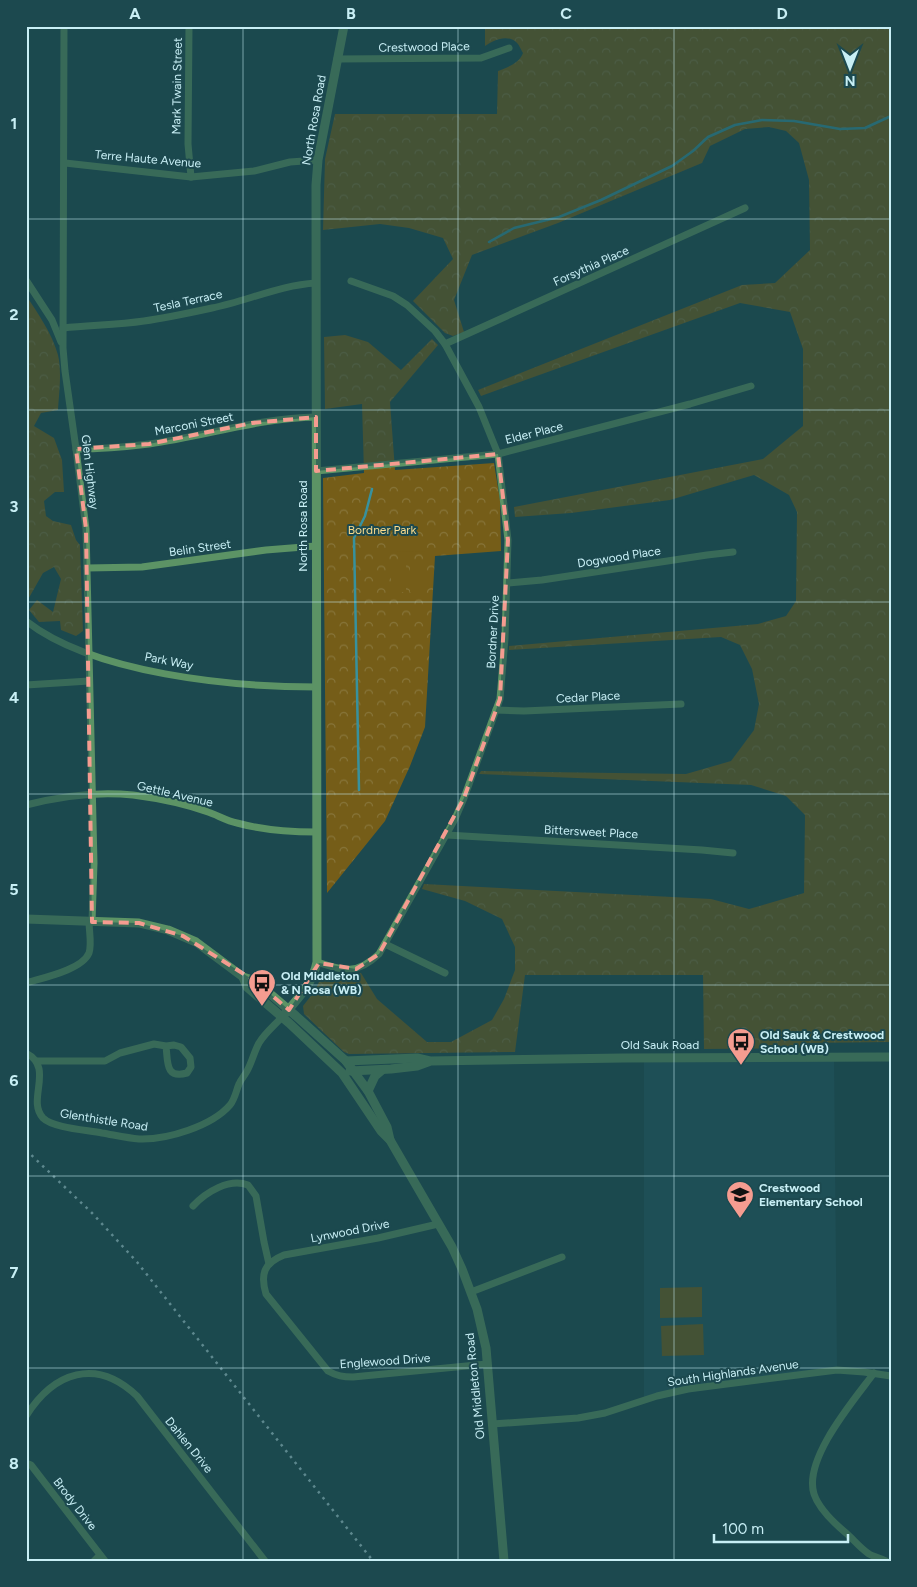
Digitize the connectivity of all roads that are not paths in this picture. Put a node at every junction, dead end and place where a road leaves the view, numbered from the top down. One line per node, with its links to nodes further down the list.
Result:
1 (64, 26): 7 (street, Glen Highway)
2 (189, 26): 8 (street, Mark Twain Street)
3 (344, 26): 5 (street, North Rosa Road)
4 (509, 48): 5 (street, Crestwood Place)
5 (337, 59): 6 (street, North Rosa Road)
6 (318, 160): 8 (street, Terre Haute Avenue); 12 (street, North Rosa Road)
7 (64, 162): 8 (street, Terre Haute Avenue); 13 (street, Glen Highway)
8 (191, 176)
9 (745, 208): 14 (street, Forsythia Place)
10 (26, 280): 15 (street)
11 (351, 281): 14 (street, Bordner Drive)
12 (316, 282): 13 (street, Tesla Terrace); 17 (street, North Rosa Road)
13 (63, 328): 15 (street, Glen Highway)
14 (445, 344): 19 (street, Bordner Drive)
15 (63, 348): 18 (street, Glen Highway)
16 (751, 386): 19 (street, Elder Place)
17 (316, 417): 18 (street, Marconi Street); 20 (street, North Rosa Road)
18 (76, 449): 23 (street, Glen Highway)
19 (498, 454): 20 (street, Elder Place); 24 (street, Bordner Drive)
20 (316, 471): 21 (street, North Rosa Road)
21 (316, 546): 23 (street, Belin Street); 29 (street, North Rosa Road)
22 (733, 552): 24 (street, Dogwood Place)
23 (87, 568): 26 (street, Glen Highway)
24 (508, 583): 31 (street, Bordner Drive)
25 (26, 620): 26 (street, Park Way)
26 (89, 654): 27 (street, Glen Highway); 29 (street, Park Way)
27 (89, 681): 28 (street); 32 (street, Glen Highway)
28 (26, 685)
29 (317, 687): 34 (street, North Rosa Road)
30 (681, 704): 31 (street, Cedar Place)
31 (496, 710): 35 (street, Bordner Drive)
32 (92, 794): 33 (street, Gettle Avenue); 34 (street, Gettle Avenue); 38 (street, Glen Highway)
33 (26, 805)
34 (316, 832): 40 (street, North Rosa Road)
35 (447, 835): 36 (street, Bittersweet Place); 39 (street, Bordner Drive)
36 (733, 853)
37 (26, 919): 38 (street, Old Middleton Road)
38 (90, 921): 42 (street, Old Middleton Road); 43 (street, Glen Highway)
39 (385, 944): 40 (street, Bordner Drive); 41 (street)
40 (317, 962): 44 (street, North Rosa Road)
41 (445, 973)
42 (243, 977): 44 (street, Old Middleton Road); 45 (street, Old Middleton Road)
43 (26, 982)
44 (289, 1010): 45 (street, North Rosa Road); 51 (street, Old Middleton Road)
45 (282, 1017): 49 (street, Glenthistle Road); 54 (street, Old Middleton Road)
46 (166, 1046): 46 (street); 49 (street)
47 (26, 1053): 49 (street)
48 (891, 1057): 50 (street, Old Sauk Road)
49 (37, 1061)
50 (430, 1061): 51 (street, Old Sauk Road); 53 (street, Old Sauk Road)
51 (346, 1062): 52 (street, Old Middleton Road); 54 (street)
52 (354, 1070): 53 (street, Old Sauk Road); 54 (street, Old Sauk Road); 55 (street, Old Middleton Road)
53 (382, 1070): 55 (street)
54 (342, 1073): 56 (street, Old Middleton Road)
55 (368, 1091): 56 (street, Old Middleton Road)
56 (390, 1140): 58 (street, Old Middleton Road)
57 (193, 1206): 60 (street)
58 (438, 1224): 60 (street, Lynwood Drive); 61 (street, Old Middleton Road)
59 (562, 1257): 61 (street)
60 (269, 1264): 62 (street, Englewood Drive)
61 (471, 1292): 62 (street, Old Middleton Road)
62 (487, 1364): 66 (street, Old Middleton Road)
63 (874, 1373): 64 (street, South Highlands Avenue); 66 (street, South Highlands Avenue); 68 (street)
64 (891, 1376)
65 (26, 1416): 71 (street, Dahlen Drive)
66 (492, 1424): 72 (street, Old Middleton Road)
67 (26, 1463): 69 (street, Brody Drive)
68 (869, 1554): 73 (street); 74 (street)
69 (103, 1558): 70 (street)
70 (94, 1561)
71 (265, 1561)
72 (504, 1561)
73 (873, 1561)
74 (886, 1561)

